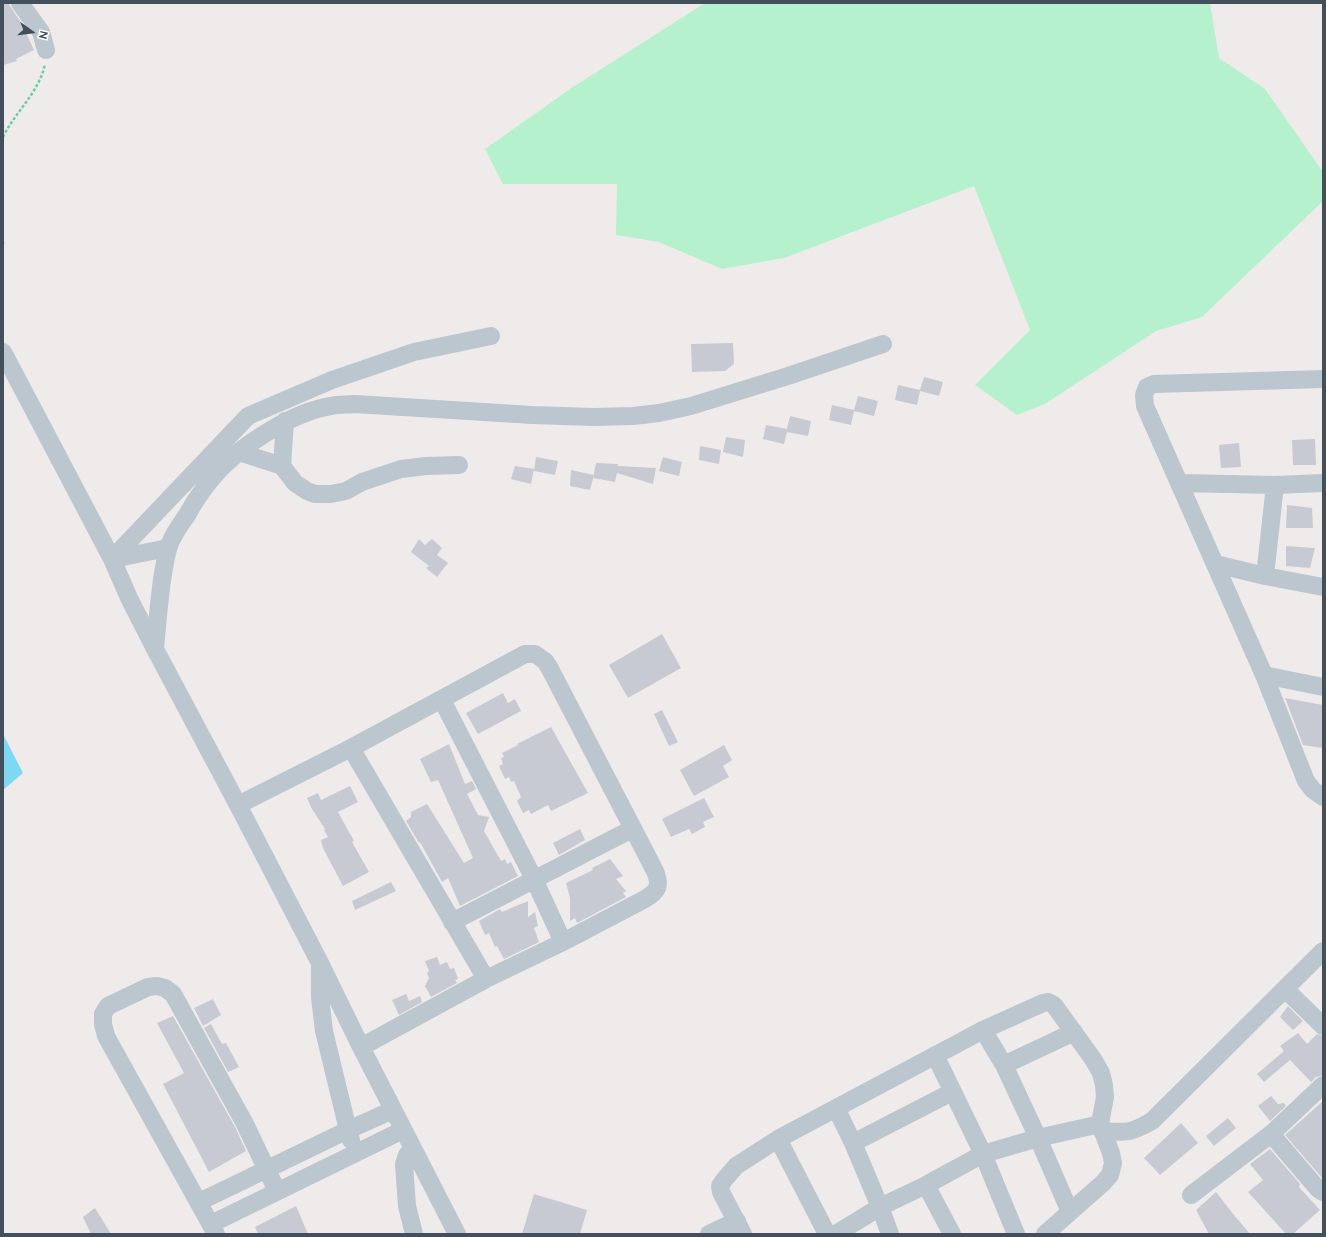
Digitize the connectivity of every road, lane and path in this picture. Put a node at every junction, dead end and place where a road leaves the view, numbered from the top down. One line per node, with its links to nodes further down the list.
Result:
1 (20, 3): 2 (street)
2 (46, 50): 3 (path)
3 (3, 137)
4 (491, 336): 16 (street)
5 (883, 344): 8 (street)
6 (3, 352): 16 (street)
7 (1323, 379): 12 (street)
8 (285, 421): 9 (street); 11 (street)
9 (238, 452): 11 (street); 15 (street)
10 (459, 465): 11 (street)
11 (282, 466)
12 (1180, 483): 14 (street); 17 (street)
13 (1323, 483): 14 (street)
14 (1276, 485): 18 (street)
15 (168, 548): 16 (street); 20 (street)
16 (112, 559): 20 (street)
17 (1216, 564): 18 (street); 21 (street)
18 (1265, 576): 19 (street)
19 (1323, 587)
20 (155, 649): 26 (street)
21 (1264, 675): 22 (street); 25 (street)
22 (1323, 687)
23 (442, 700): 24 (street); 27 (street); 28 (street)
24 (351, 748): 26 (street); 29 (street)
25 (1323, 796)
26 (238, 805): 32 (street)
27 (632, 829): 28 (street); 30 (street)
28 (534, 879): 29 (street); 30 (street)
29 (452, 922): 33 (street)
30 (563, 942): 33 (street)
31 (1323, 951): 34 (street)
32 (320, 963): 38 (street); 46 (street)
33 (486, 979): 38 (street)
34 (1285, 989): 35 (street); 45 (street)
35 (1323, 1026)
36 (983, 1030): 37 (street); 39 (street); 40 (street)
37 (1074, 1032): 40 (street); 45 (street)
38 (361, 1047): 44 (street)
39 (935, 1055): 41 (street); 43 (street)
40 (1004, 1065): 49 (street)
41 (952, 1092): 51 (street); 54 (street)
42 (1320, 1094): 48 (street)
43 (836, 1108): 50 (street); 51 (street)
44 (393, 1110): 46 (street); 47 (street)
45 (1101, 1127): 49 (street); 62 (street)
46 (348, 1130): 53 (street); 55 (street)
47 (403, 1130): 52 (street); 53 (street)
48 (1271, 1134): 58 (street); 59 (street)
49 (1038, 1138): 54 (street); 62 (street)
50 (778, 1139): 63 (street); 68 (street)
51 (853, 1143): 61 (street)
52 (413, 1148): 65 (street); 66 (street)
53 (356, 1152): 57 (street)
54 (983, 1154): 56 (street); 72 (street)
55 (267, 1170): 57 (street); 60 (street); 60 (street)
56 (926, 1185): 61 (street); 71 (street)
57 (277, 1191): 64 (street)
58 (1323, 1192)
59 (1191, 1195)
60 (199, 1202): 64 (street)
61 (880, 1207): 69 (street); 70 (street)
62 (1070, 1212): 73 (street)
63 (740, 1227): 67 (street)
64 (213, 1229)
65 (414, 1234)
66 (458, 1234)
67 (709, 1234)
68 (828, 1234)
69 (836, 1234)
70 (890, 1234)
71 (952, 1234)
72 (1016, 1234)
73 (1045, 1234)

